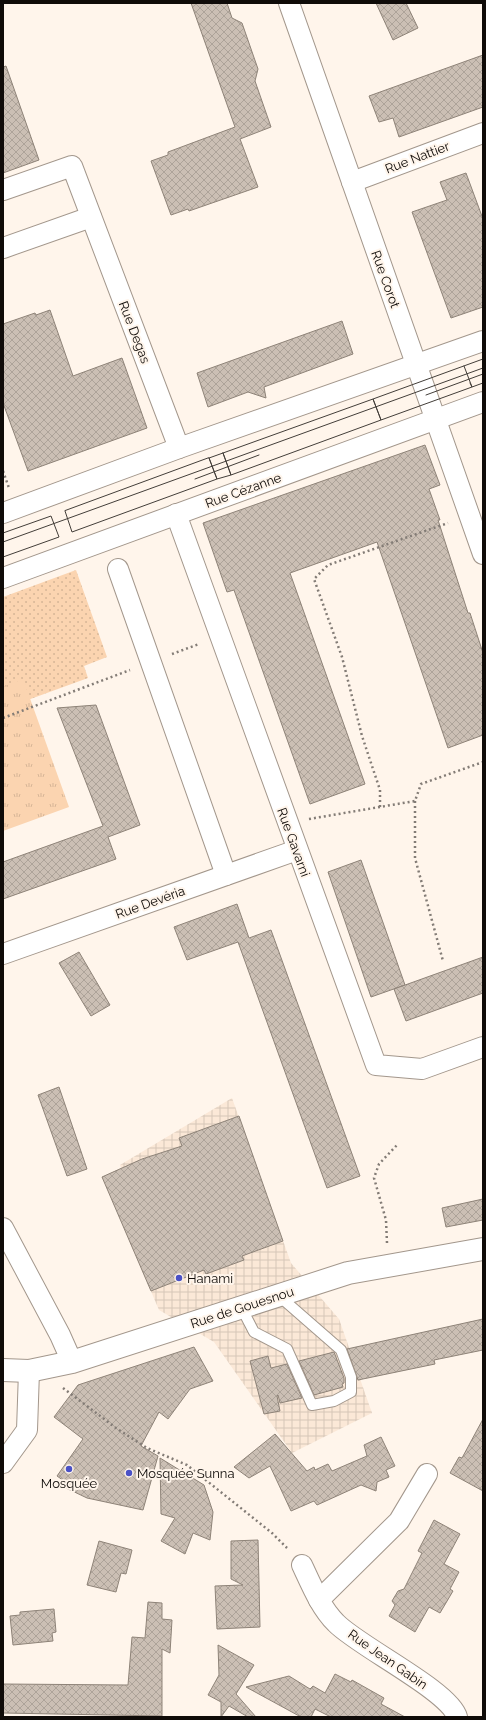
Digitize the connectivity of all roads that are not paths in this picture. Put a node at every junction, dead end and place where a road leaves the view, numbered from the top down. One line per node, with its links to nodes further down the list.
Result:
1 (289, 3): 3 (street, Rue Corot)
2 (483, 133): 3 (street, Rue Nattier)
3 (352, 182): 8 (street, Rue Corot)
4 (3, 190): 5 (street, Rue Degas)
5 (91, 217): 6 (street); 11 (street, Rue Degas)
6 (3, 248)
7 (483, 341): 8 (street)
8 (417, 365): 10 (street, Rue Corot); 11 (street)
9 (483, 402): 10 (street, Rue Cézanne)
10 (437, 419): 13 (street, Rue Cézanne); 14 (street, Rue Corot)
11 (179, 448): 12 (street)
12 (3, 514)
13 (176, 514): 16 (street, Rue Cézanne); 17 (street, Rue Gavarni)
14 (483, 554)
15 (118, 569): 18 (street)
16 (3, 578)
17 (297, 850): 18 (street, Rue Devéria); 20 (street, Rue Gavarni)
18 (226, 875): 19 (street, Rue Devéria)
19 (3, 954)
20 (483, 1047)
21 (3, 1228): 25 (street)
22 (483, 1249): 23 (street, Rue de Gouesnou)
23 (278, 1295): 24 (street, Rue de Gouesnou); 24 (lane)
24 (241, 1307): 25 (street, Rue de Gouesnou)
25 (72, 1362): 27 (street, Rue de Gouesnou)
26 (3, 1370): 27 (street, Rue de Gouesnou)
27 (29, 1371): 28 (street)
28 (3, 1463)
29 (427, 1474): 31 (street)
30 (302, 1565): 31 (street, Rue Jean Gabin)
31 (319, 1600): 32 (street, Rue Jean Gabin)
32 (457, 1717)

